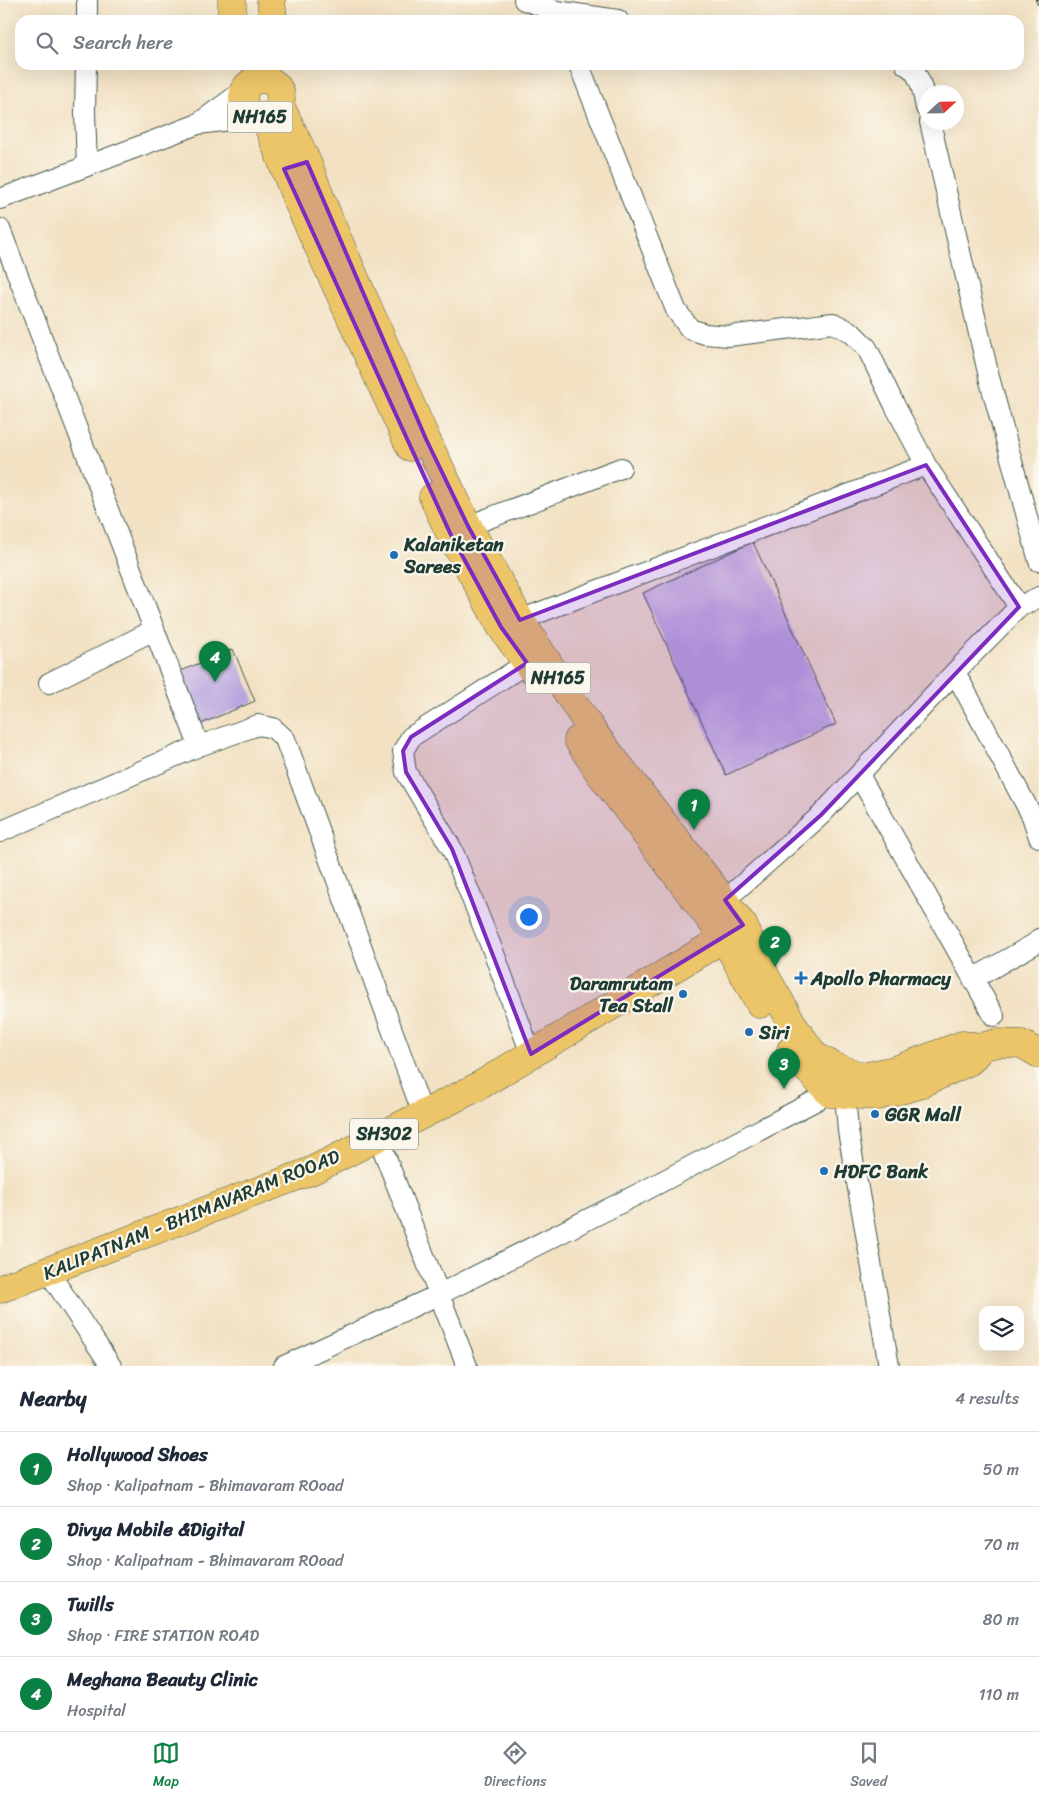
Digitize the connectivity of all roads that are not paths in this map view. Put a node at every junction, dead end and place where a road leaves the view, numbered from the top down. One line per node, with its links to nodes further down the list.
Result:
1 (87, 0): 5 (street)
2 (232, 0): 6 (main road)
3 (271, 0): 7 (main road)
4 (524, 0): 8 (street)
5 (87, 15)
6 (232, 15)
7 (272, 15)
8 (558, 15)
9 (86, 70): 19 (street)
10 (277, 70): 15 (main road, NH165)
11 (581, 70): 22 (street)
12 (913, 70): 14 (street)
13 (244, 81): 15 (main road, NH165); 15 (main road, NH165); 16 (street)
14 (921, 85)
15 (270, 108): 16 (street); 18 (main road, NH165)
16 (198, 124): 19 (street)
17 (932, 130): 25 (street)
18 (296, 165): 24 (main road, NH165); 30 (main road, NH165)
19 (87, 166): 20 (street)
20 (0, 199)
21 (0, 229): 29 (street)
22 (926, 465): 27 (street); 28 (street)
23 (621, 468): 24 (street)
24 (468, 526): 28 (main road, NH165)
25 (1039, 560)
26 (1039, 597): 27 (street)
27 (1019, 608): 31 (street)
28 (520, 620): 37 (main road, NH165)
29 (154, 630): 32 (street); 33 (street)
30 (527, 663): 38 (main road, NH165); 43 (street)
31 (955, 672): 34 (street); 36 (street)
32 (49, 683)
33 (199, 746): 35 (street); 46 (street)
34 (859, 775): 37 (street); 40 (street)
35 (0, 832)
36 (1039, 837)
37 (725, 900): 38 (main road, NH165)
38 (733, 931): 42 (main road, NH165); 43 (main road, KALIPATNAM - BHIMAVARAM ROOAD / SH302); 45 (main road, NH165)
39 (1039, 939): 40 (street)
40 (973, 979): 41 (street)
41 (994, 1016)
42 (971, 1051): 44 (main road, NH165); 45 (main road, NH165)
43 (532, 1054): 46 (main road, KALIPATNAM - BHIMAVARAM ROOAD / SH302)
44 (1039, 1054)
45 (837, 1094): 50 (street); 54 (street)
46 (423, 1114): 47 (main road, KALIPATNAM - BHIMAVARAM ROOAD / SH302)
47 (378, 1137): 48 (main road, KALIPATNAM - BHIMAVARAM ROOAD / SH302); 50 (street)
48 (48, 1272): 49 (main road, KALIPATNAM - BHIMAVARAM ROOAD / SH302); 51 (street)
49 (2, 1282)
50 (440, 1294): 52 (street); 53 (street)
51 (111, 1366)
52 (284, 1366)
53 (467, 1366)
54 (889, 1366)

